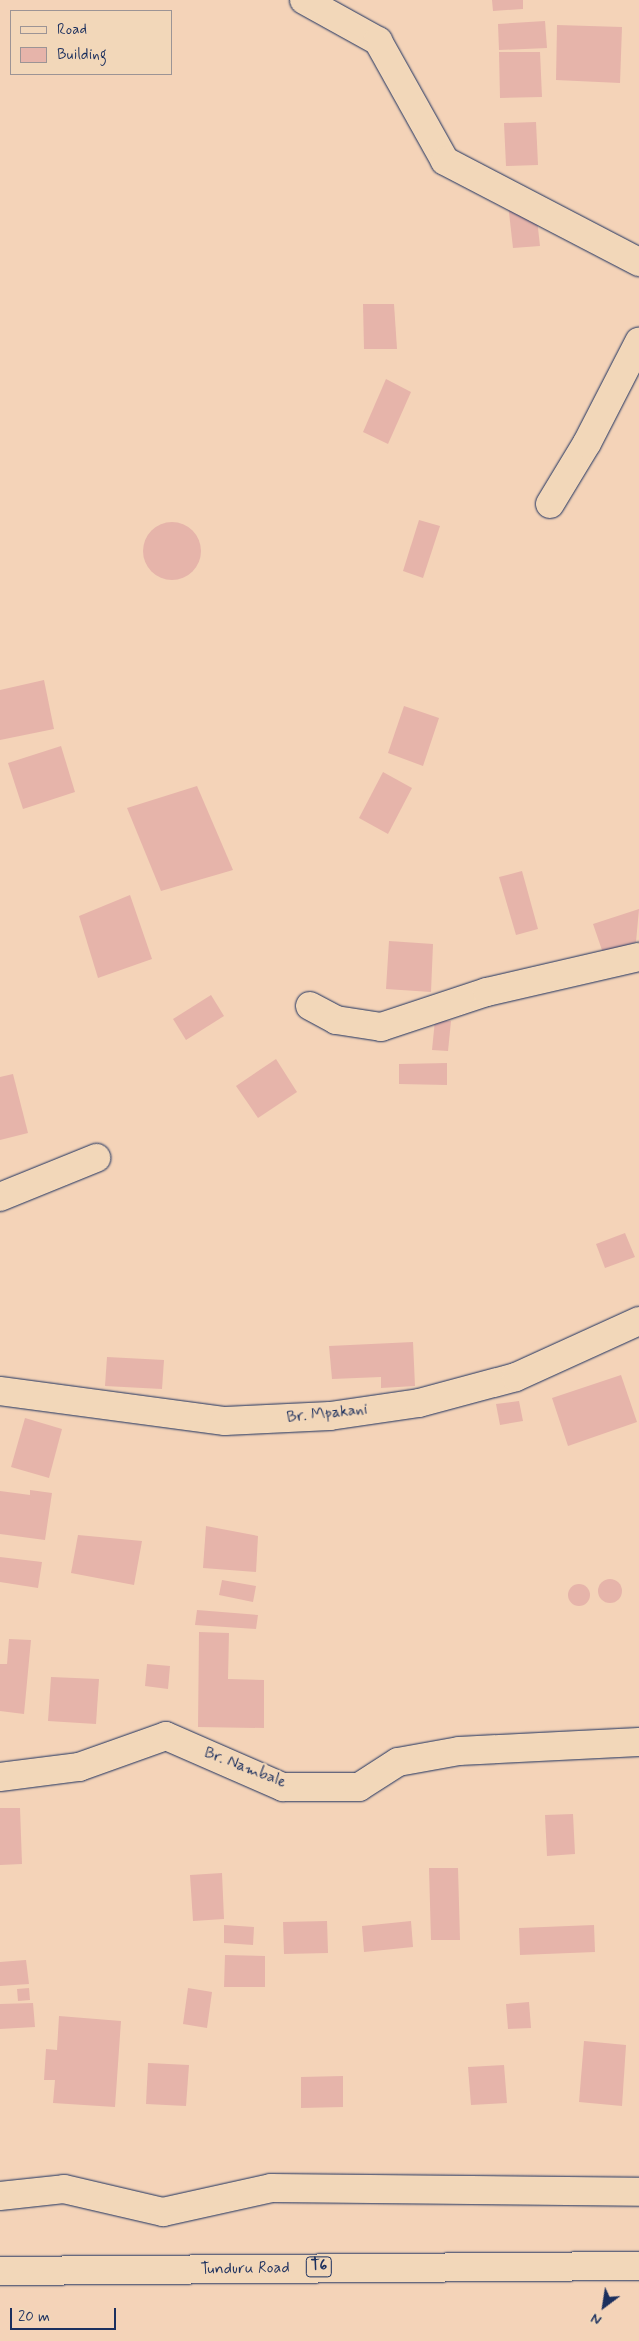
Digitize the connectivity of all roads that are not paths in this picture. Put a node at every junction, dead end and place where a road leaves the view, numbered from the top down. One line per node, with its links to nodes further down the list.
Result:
1 (304, 0): 2 (main road)
2 (639, 262)
3 (639, 342): 4 (main road)
4 (550, 504)
5 (639, 957): 6 (main road)
6 (310, 1006)
7 (96, 1158): 8 (main road)
8 (0, 1197)
9 (639, 1321): 10 (main road, Br. Mpakani)
10 (0, 1391)
11 (639, 1742): 12 (main road, Br. Nambale)
12 (0, 1777)
13 (639, 2192): 14 (main road)
14 (0, 2196)
15 (639, 2266): 16 (main road, Tunduru Road / T6)
16 (0, 2271)

